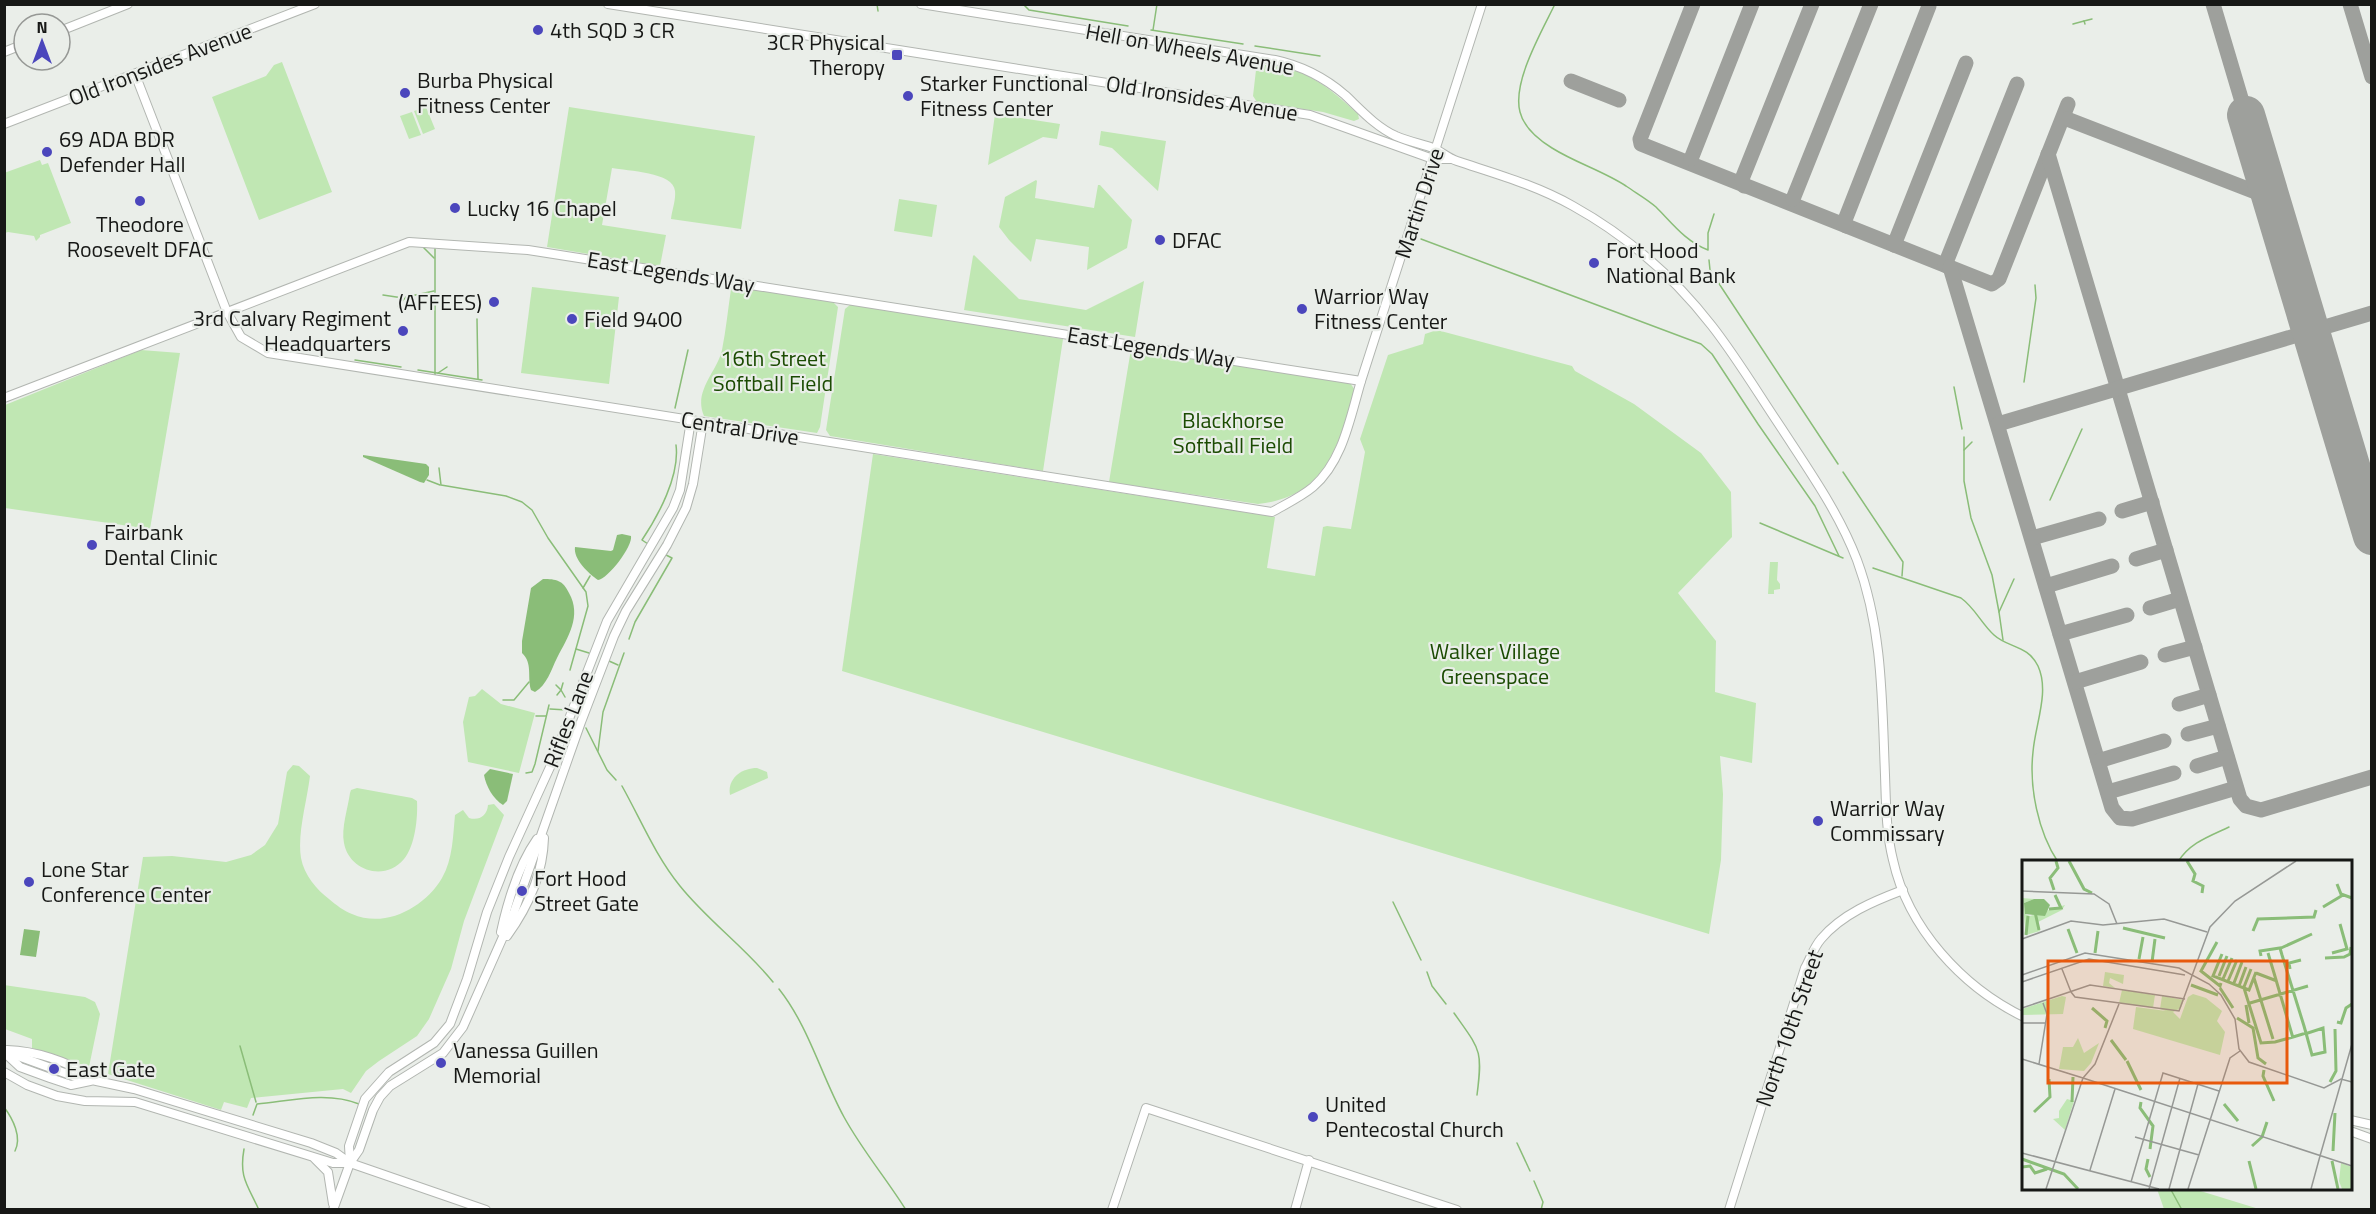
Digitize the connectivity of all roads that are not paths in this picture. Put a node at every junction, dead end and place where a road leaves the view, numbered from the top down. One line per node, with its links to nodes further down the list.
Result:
1 (128, 4): 6 (street)
2 (315, 4): 7 (street, Old Ironsides Avenue)
3 (608, 4): 10 (street, Old Ironsides Avenue)
4 (921, 4): 9 (street, Hell on Wheels Avenue)
5 (1482, 4): 9 (street, Martin Drive)
6 (72, 26)
7 (135, 74): 8 (street, Old Ironsides Avenue); 12 (street, Central Drive)
8 (4, 124)
9 (1437, 149): 10 (street, Martin Drive); 11 (street, Hell on Wheels Avenue)
10 (1433, 159): 11 (street, Old Ironsides Avenue); 13 (street, Martin Drive)
11 (1452, 159): 18 (street)
12 (227, 312): 13 (street, East Legends Way); 14 (street, East Legends Way); 15 (street, Central Drive)
13 (1360, 381): 17 (street, Martin Drive)
14 (4, 398)
15 (690, 420): 16 (street, Central Drive); 28 (street, Rifles Lane)
16 (703, 422): 17 (street, Central Drive); 28 (street, Rifles Lane)
17 (1272, 512)
18 (1904, 891): 19 (street); 34 (street, North 10th Street)
19 (2022, 1016)
20 (4, 1051): 28 (street)
21 (4, 1072): 26 (street)
22 (2352, 1120): 23 (street)
23 (2372, 1125)
24 (2352, 1132): 25 (street)
25 (2372, 1139)
26 (315, 1158): 28 (street); 29 (street)
27 (1309, 1160): 31 (street); 32 (street); 33 (street)
28 (350, 1163): 29 (street); 30 (street)
29 (333, 1208)
30 (486, 1209)
31 (1112, 1209)
32 (1295, 1209)
33 (1457, 1209)
34 (1729, 1209)

